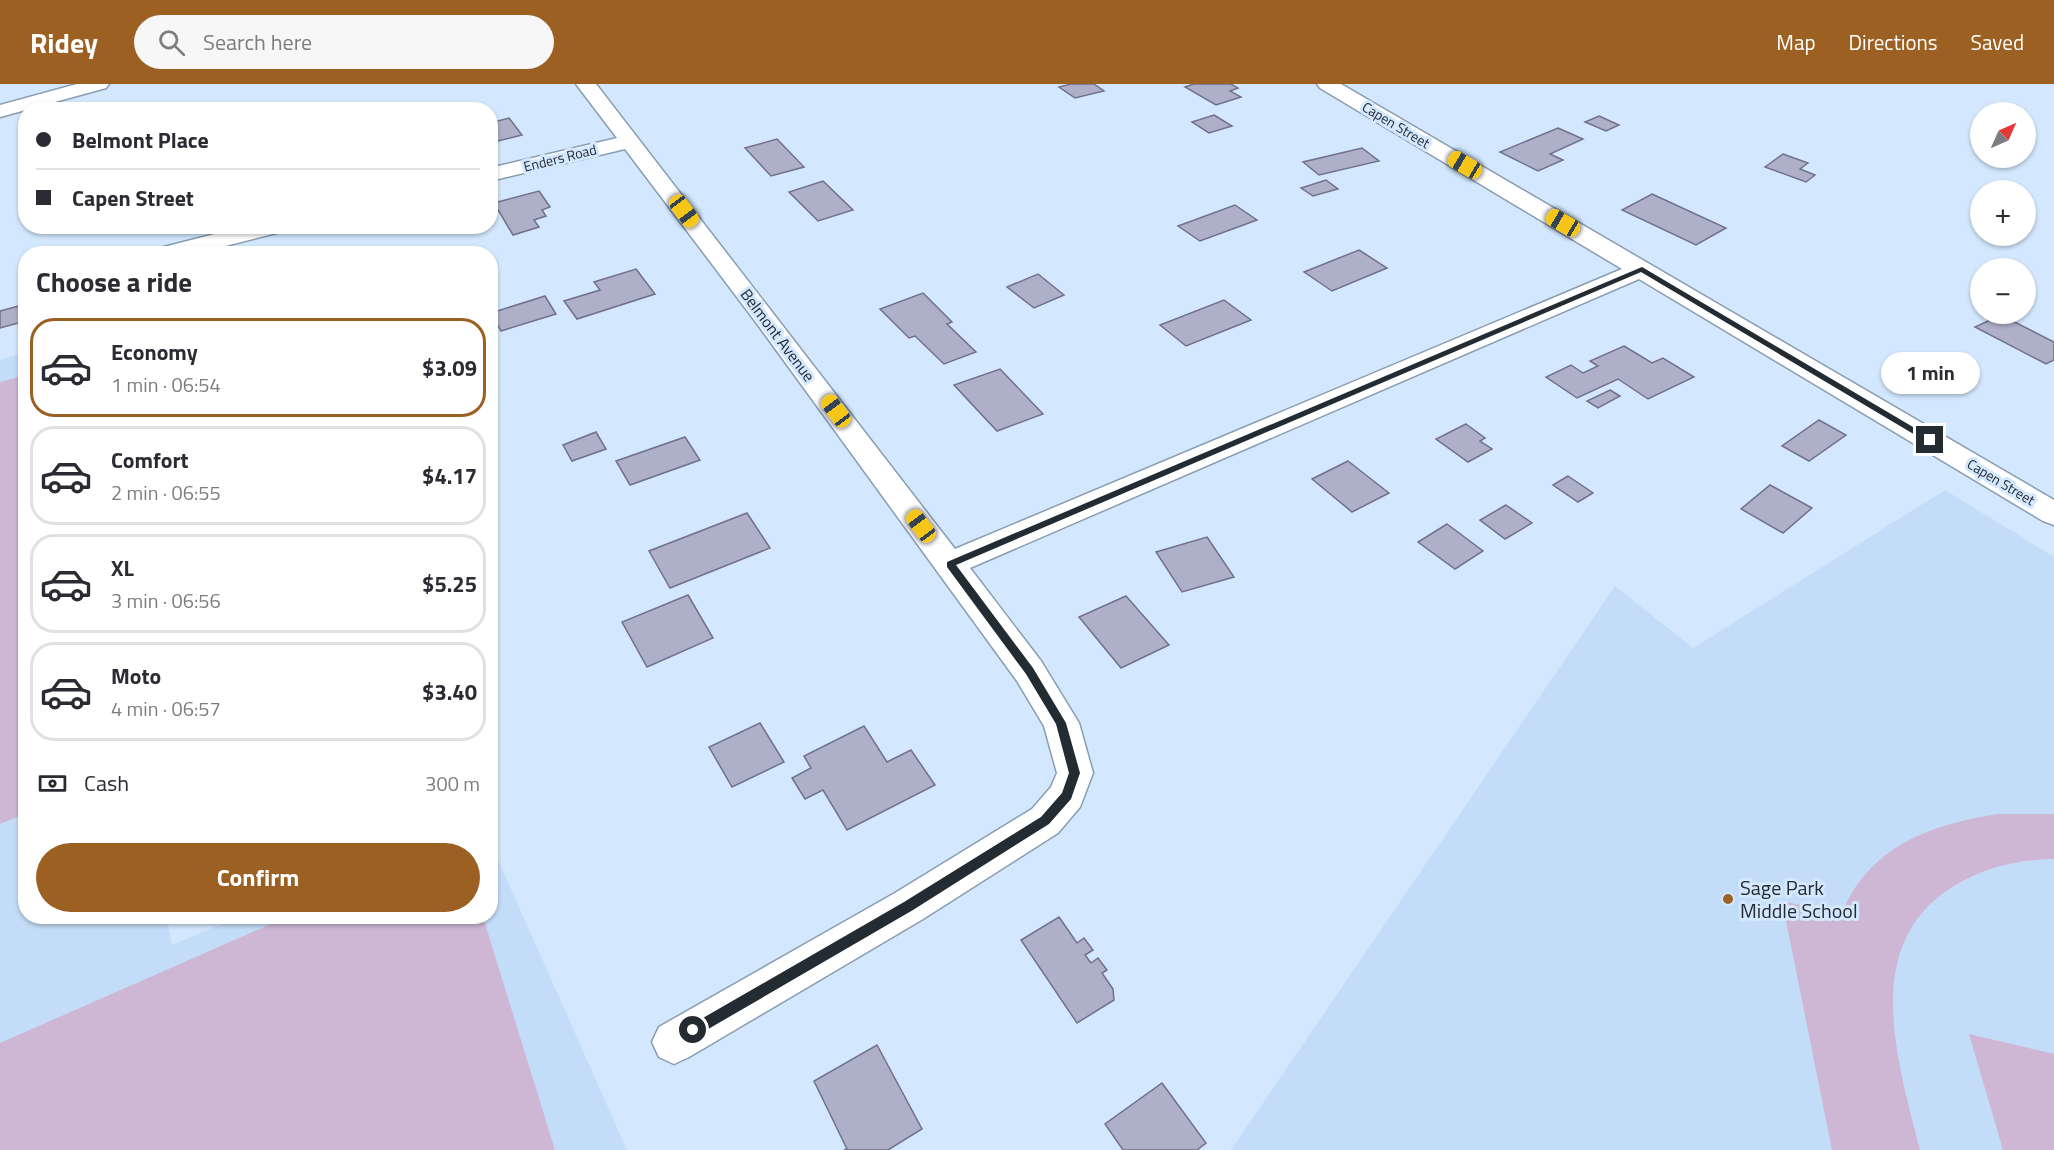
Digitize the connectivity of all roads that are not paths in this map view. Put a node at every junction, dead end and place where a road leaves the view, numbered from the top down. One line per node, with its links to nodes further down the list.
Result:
1 (99, 84): 4 (main road)
2 (586, 84): 7 (main road, Belmont Avenue)
3 (1327, 84): 11 (main road, Capen Street)
4 (33, 102)
5 (18, 106): 6 (main road)
6 (0, 111)
7 (630, 141): 8 (main road, Enders Road); 13 (main road, Belmont Avenue)
8 (498, 173)
9 (244, 234): 10 (main road)
10 (196, 246)
11 (1642, 269): 12 (main road, Capen Street); 13 (main road)
12 (2054, 514)
13 (950, 564): 14 (main road, Belmont Avenue)
14 (674, 1042)

